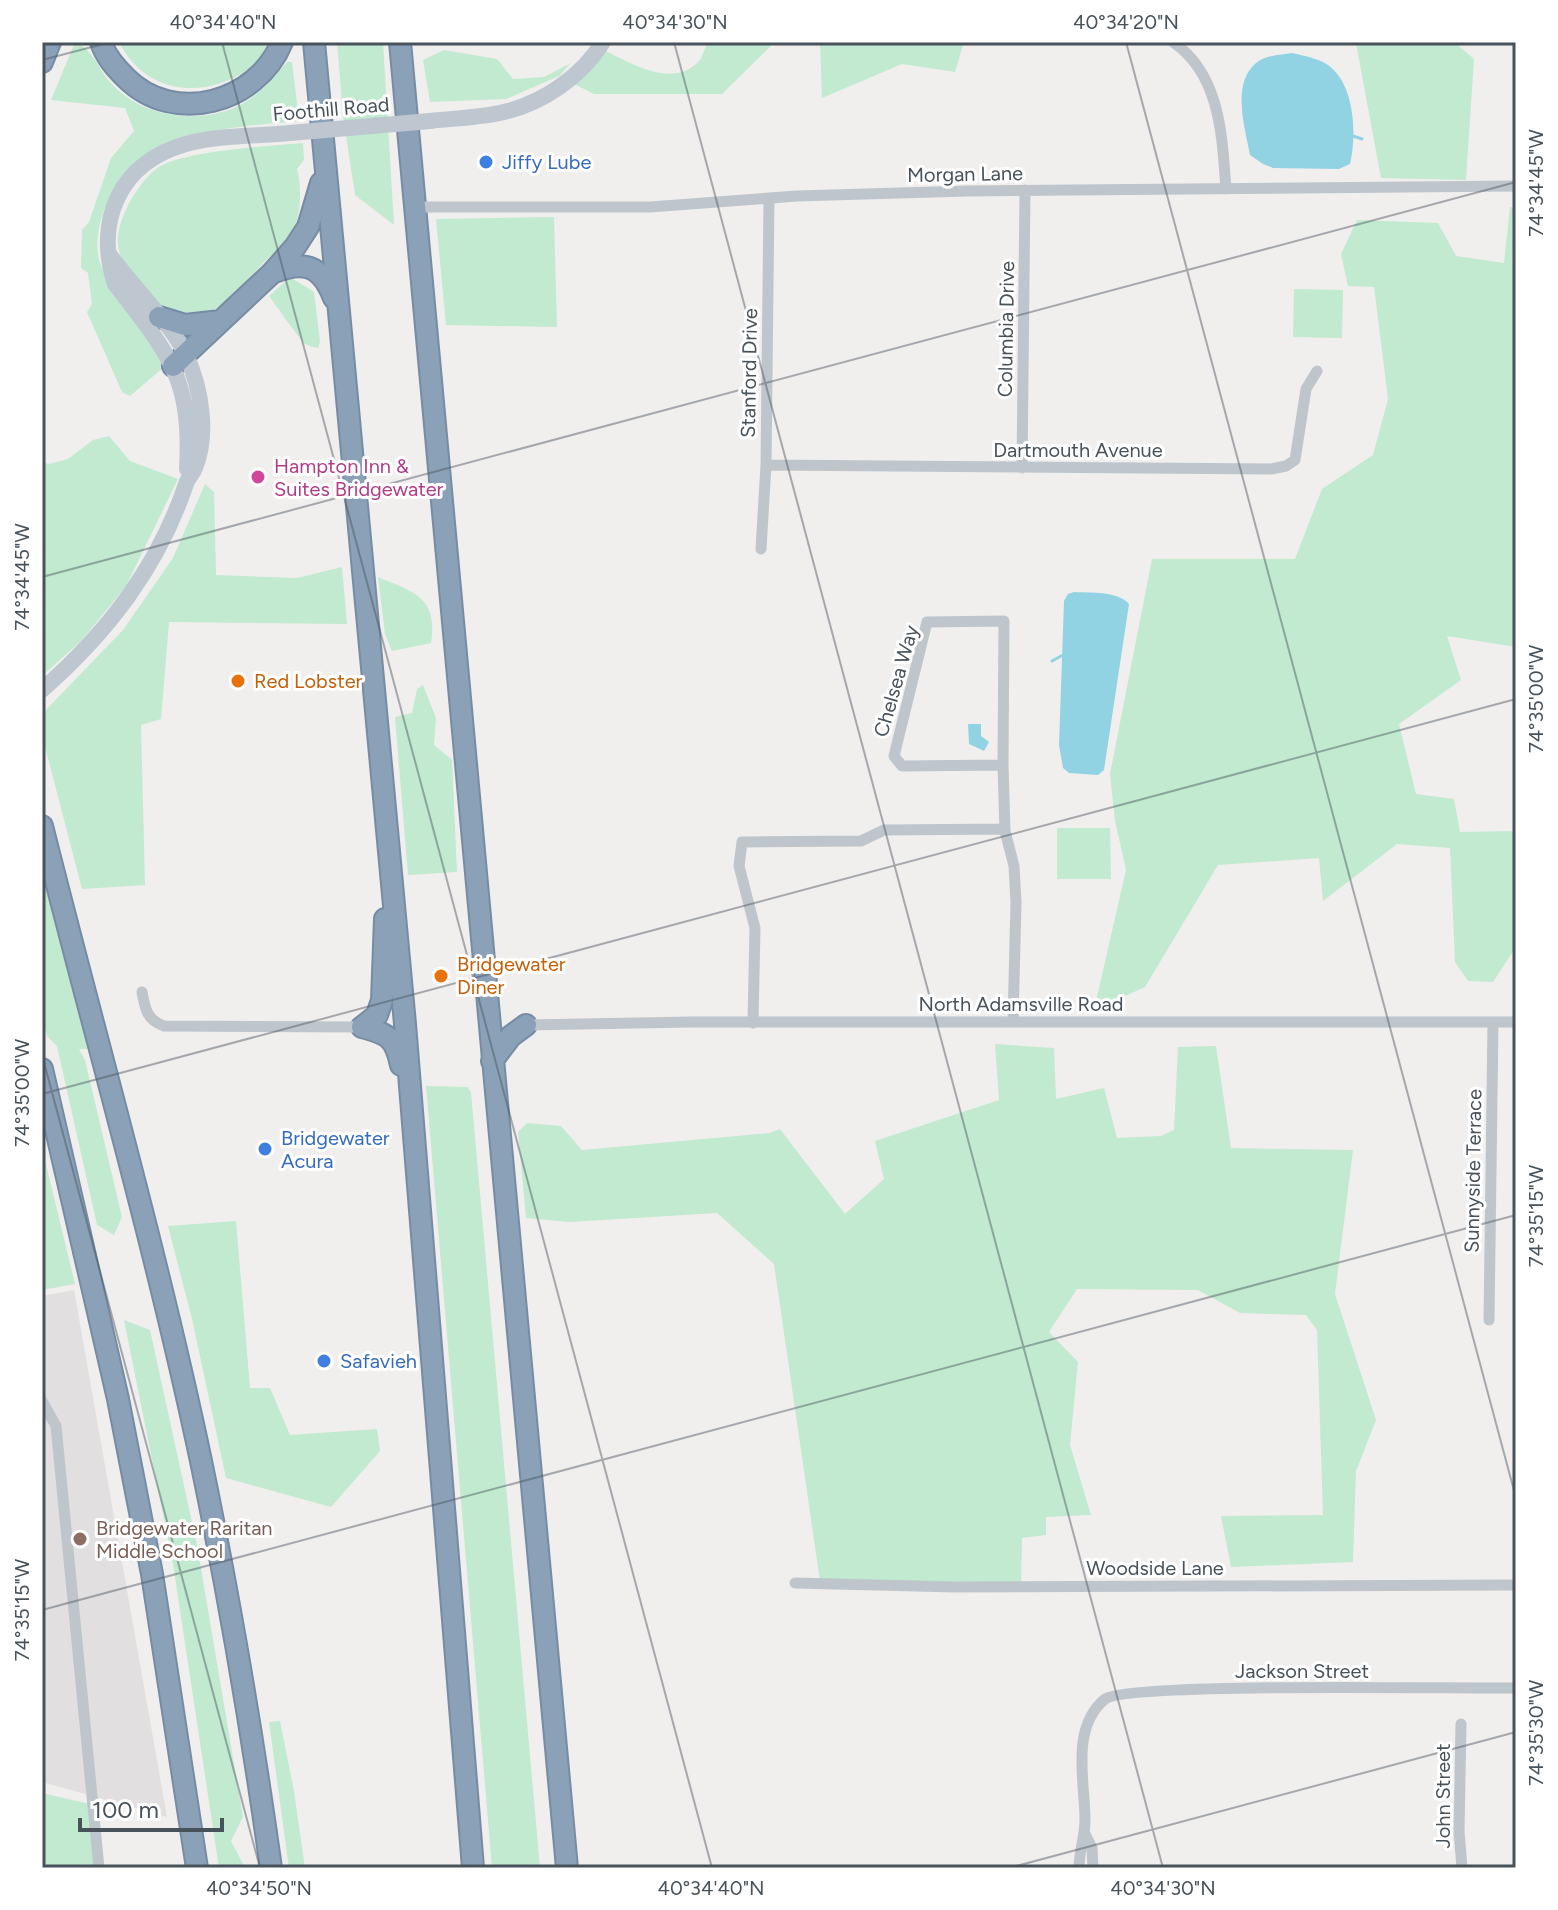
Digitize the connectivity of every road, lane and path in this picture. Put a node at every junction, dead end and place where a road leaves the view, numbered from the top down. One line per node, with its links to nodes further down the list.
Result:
1 (50, 42): 10 (highway)
2 (101, 42): 3 (highway)
3 (282, 42)
4 (314, 42): 12 (highway)
5 (328, 42): 19 (highway)
6 (390, 42): 11 (highway)
7 (400, 42): 11 (highway)
8 (603, 42): 18 (street, Foothill Road, bridge)
9 (1173, 42): 14 (street)
10 (42, 62)
11 (404, 90): 17 (highway)
12 (326, 169): 19 (highway); 20 (highway)
13 (1516, 186): 14 (street, Morgan Lane)
14 (1226, 189): 15 (street, Morgan Lane)
15 (1025, 190): 16 (street, Morgan Lane); 27 (street, Columbia Drive)
16 (769, 198): 17 (street, Morgan Lane); 26 (street, Stanford Drive)
17 (415, 207): 35 (highway)
18 (109, 254): 22 (street, Foothill Road); 24 (street, Foothill Road)
19 (333, 259): 21 (highway)
20 (272, 273): 21 (highway); 23 (highway)
21 (339, 314): 33 (highway)
22 (159, 317): 23 (highway); 24 (street, Foothill Road)
23 (221, 321): 24 (highway)
24 (180, 360): 29 (street, Foothill Road)
25 (1317, 371): 27 (street, Dartmouth Avenue)
26 (766, 465): 27 (street, Dartmouth Avenue); 28 (street, Stanford Drive)
27 (1022, 468)
28 (761, 549)
29 (43, 689)
30 (1003, 765): 30 (street, Chelsea Way); 32 (street, Chelsea Way)
31 (42, 826): 54 (highway)
32 (1005, 829): 36 (street, Chelsea Way); 39 (street)
33 (390, 858): 41 (highway); 44 (highway)
34 (142, 992): 41 (street)
35 (486, 998): 40 (highway); 42 (highway)
36 (1013, 1022): 37 (street, North Adamsville Road); 39 (street, North Adamsville Road)
37 (1493, 1022): 38 (street, North Adamsville Road); 45 (street, Sunnyside Terrace)
38 (1516, 1022)
39 (753, 1023): 40 (street, North Adamsville Road)
40 (526, 1025): 42 (highway)
41 (362, 1027): 44 (highway)
42 (492, 1061): 56 (highway)
43 (42, 1069): 53 (highway)
44 (412, 1117): 55 (highway)
45 (1489, 1320)
46 (42, 1401): 52 (street)
47 (795, 1583): 48 (street, Woodside Lane)
48 (1516, 1585)
49 (1516, 1688): 51 (street, Jackson Street)
50 (1461, 1724): 59 (street, John Street)
51 (1084, 1832): 57 (street); 58 (street)
52 (99, 1868)
53 (197, 1868)
54 (271, 1868)
55 (473, 1868)
56 (567, 1868)
57 (1079, 1868)
58 (1093, 1868)
59 (1462, 1868)

